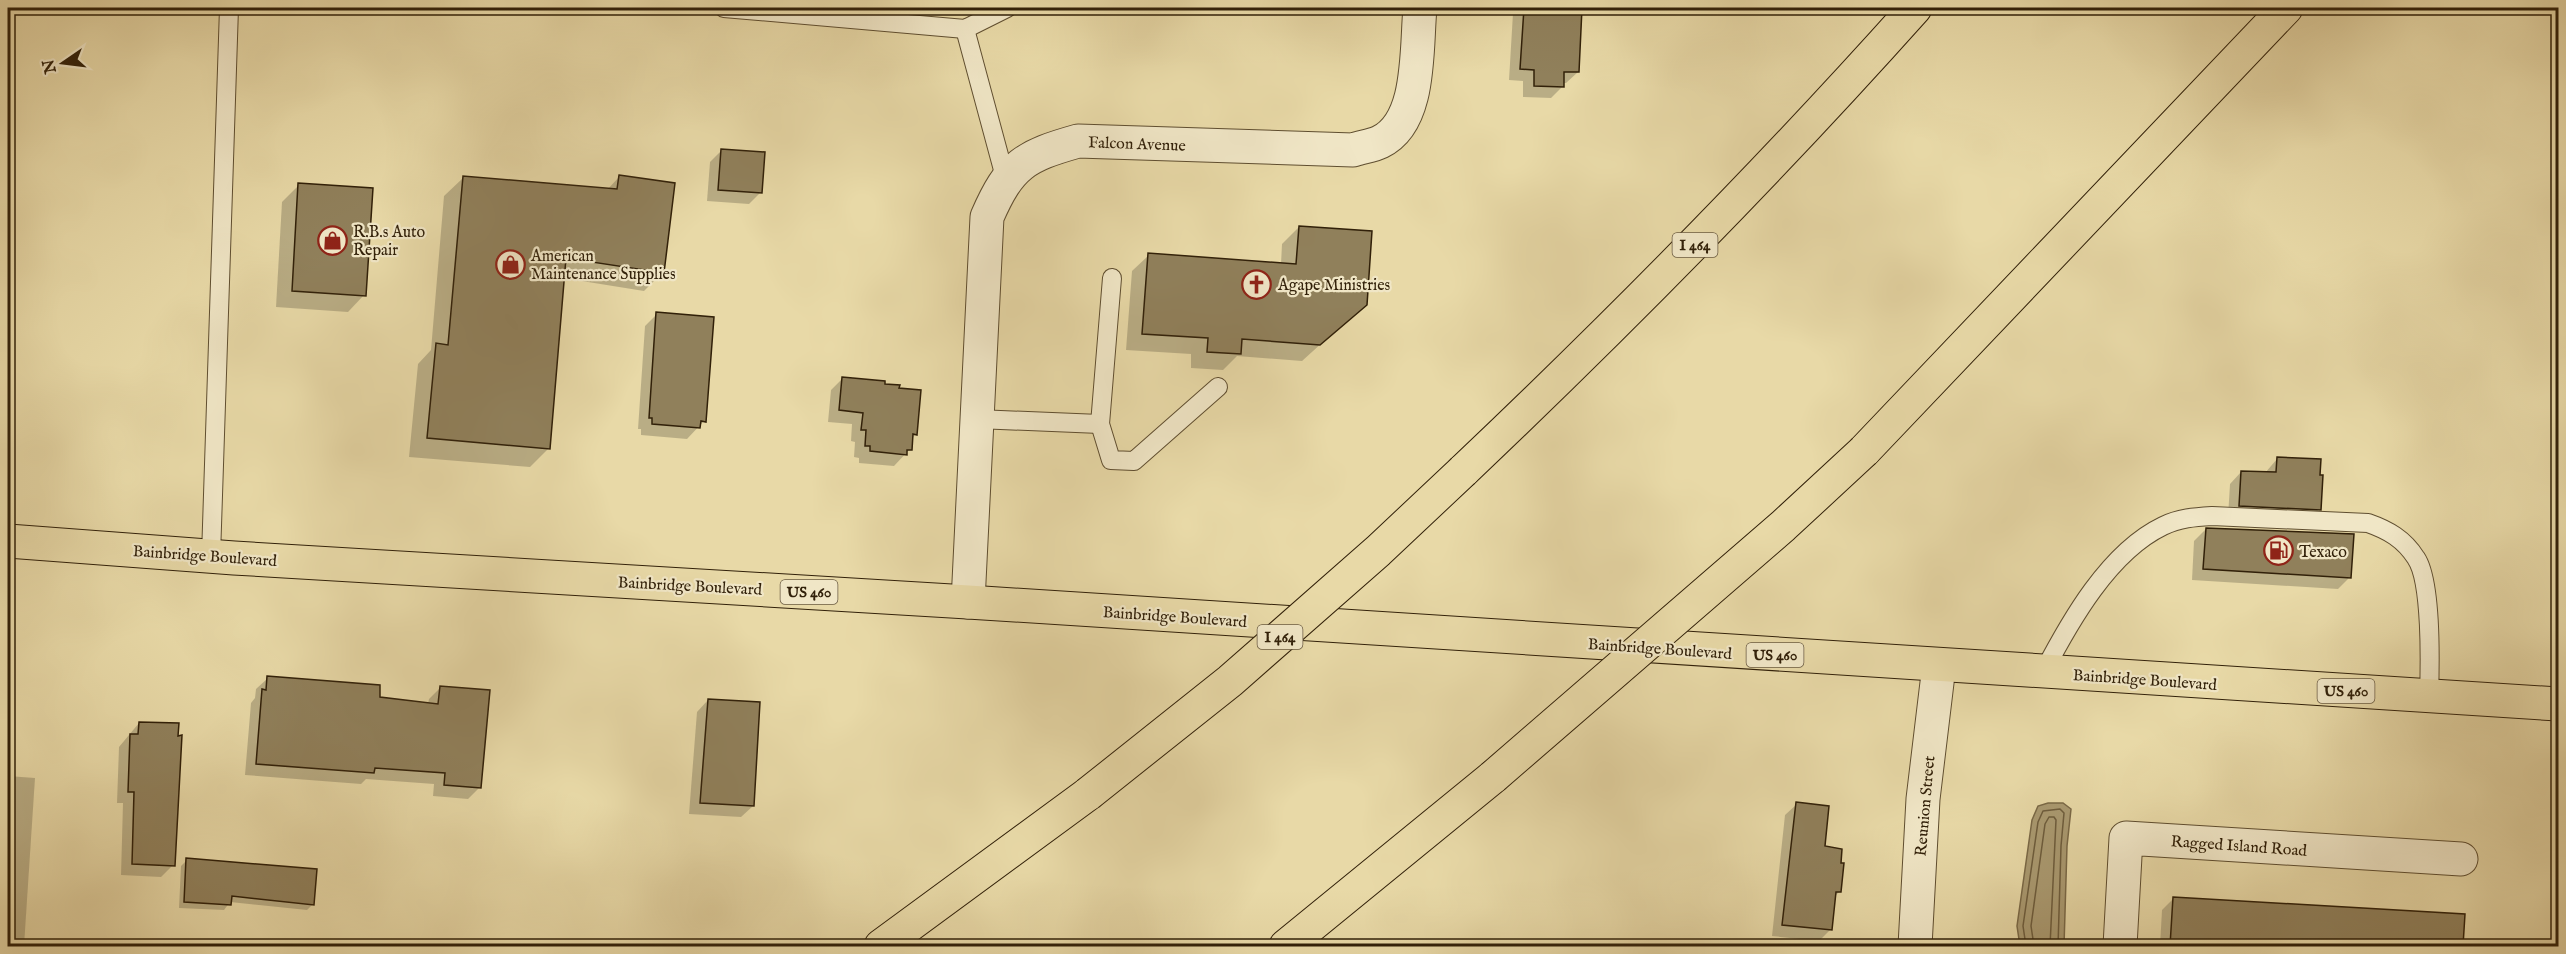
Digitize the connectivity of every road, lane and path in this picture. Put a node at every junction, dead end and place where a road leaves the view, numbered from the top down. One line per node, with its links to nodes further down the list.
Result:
1 (229, 8): 14 (lane)
2 (724, 8): 7 (lane)
3 (1007, 8): 7 (lane)
4 (1420, 8): 8 (street, Falcon Avenue)
5 (1915, 8): 21 (main road, I 464, bridge)
6 (2286, 8): 22 (main road, bridge)
7 (965, 29): 8 (lane)
8 (1006, 181): 11 (street, Falcon Avenue)
9 (1112, 279): 12 (lane)
10 (1218, 387): 12 (lane)
11 (977, 419): 12 (lane); 15 (street, Falcon Avenue)
12 (1100, 424)
13 (8, 541): 14 (main road, Bainbridge Boulevard / US 460)
14 (211, 556): 15 (main road, Bainbridge Boulevard / US 460)
15 (968, 602): 16 (main road, Bainbridge Boulevard / US 460)
16 (1939, 666): 17 (main road, Bainbridge Boulevard / US 460); 23 (street, Reunion Street)
17 (2043, 673): 18 (main road, Bainbridge Boulevard / US 460); 18 (lane)
18 (2429, 696): 19 (main road, Bainbridge Boulevard / US 460)
19 (2559, 704)
20 (2461, 859): 24 (street, Ragged Island Road)
21 (881, 946)
22 (1286, 946)
23 (1915, 946)
24 (2120, 946)

